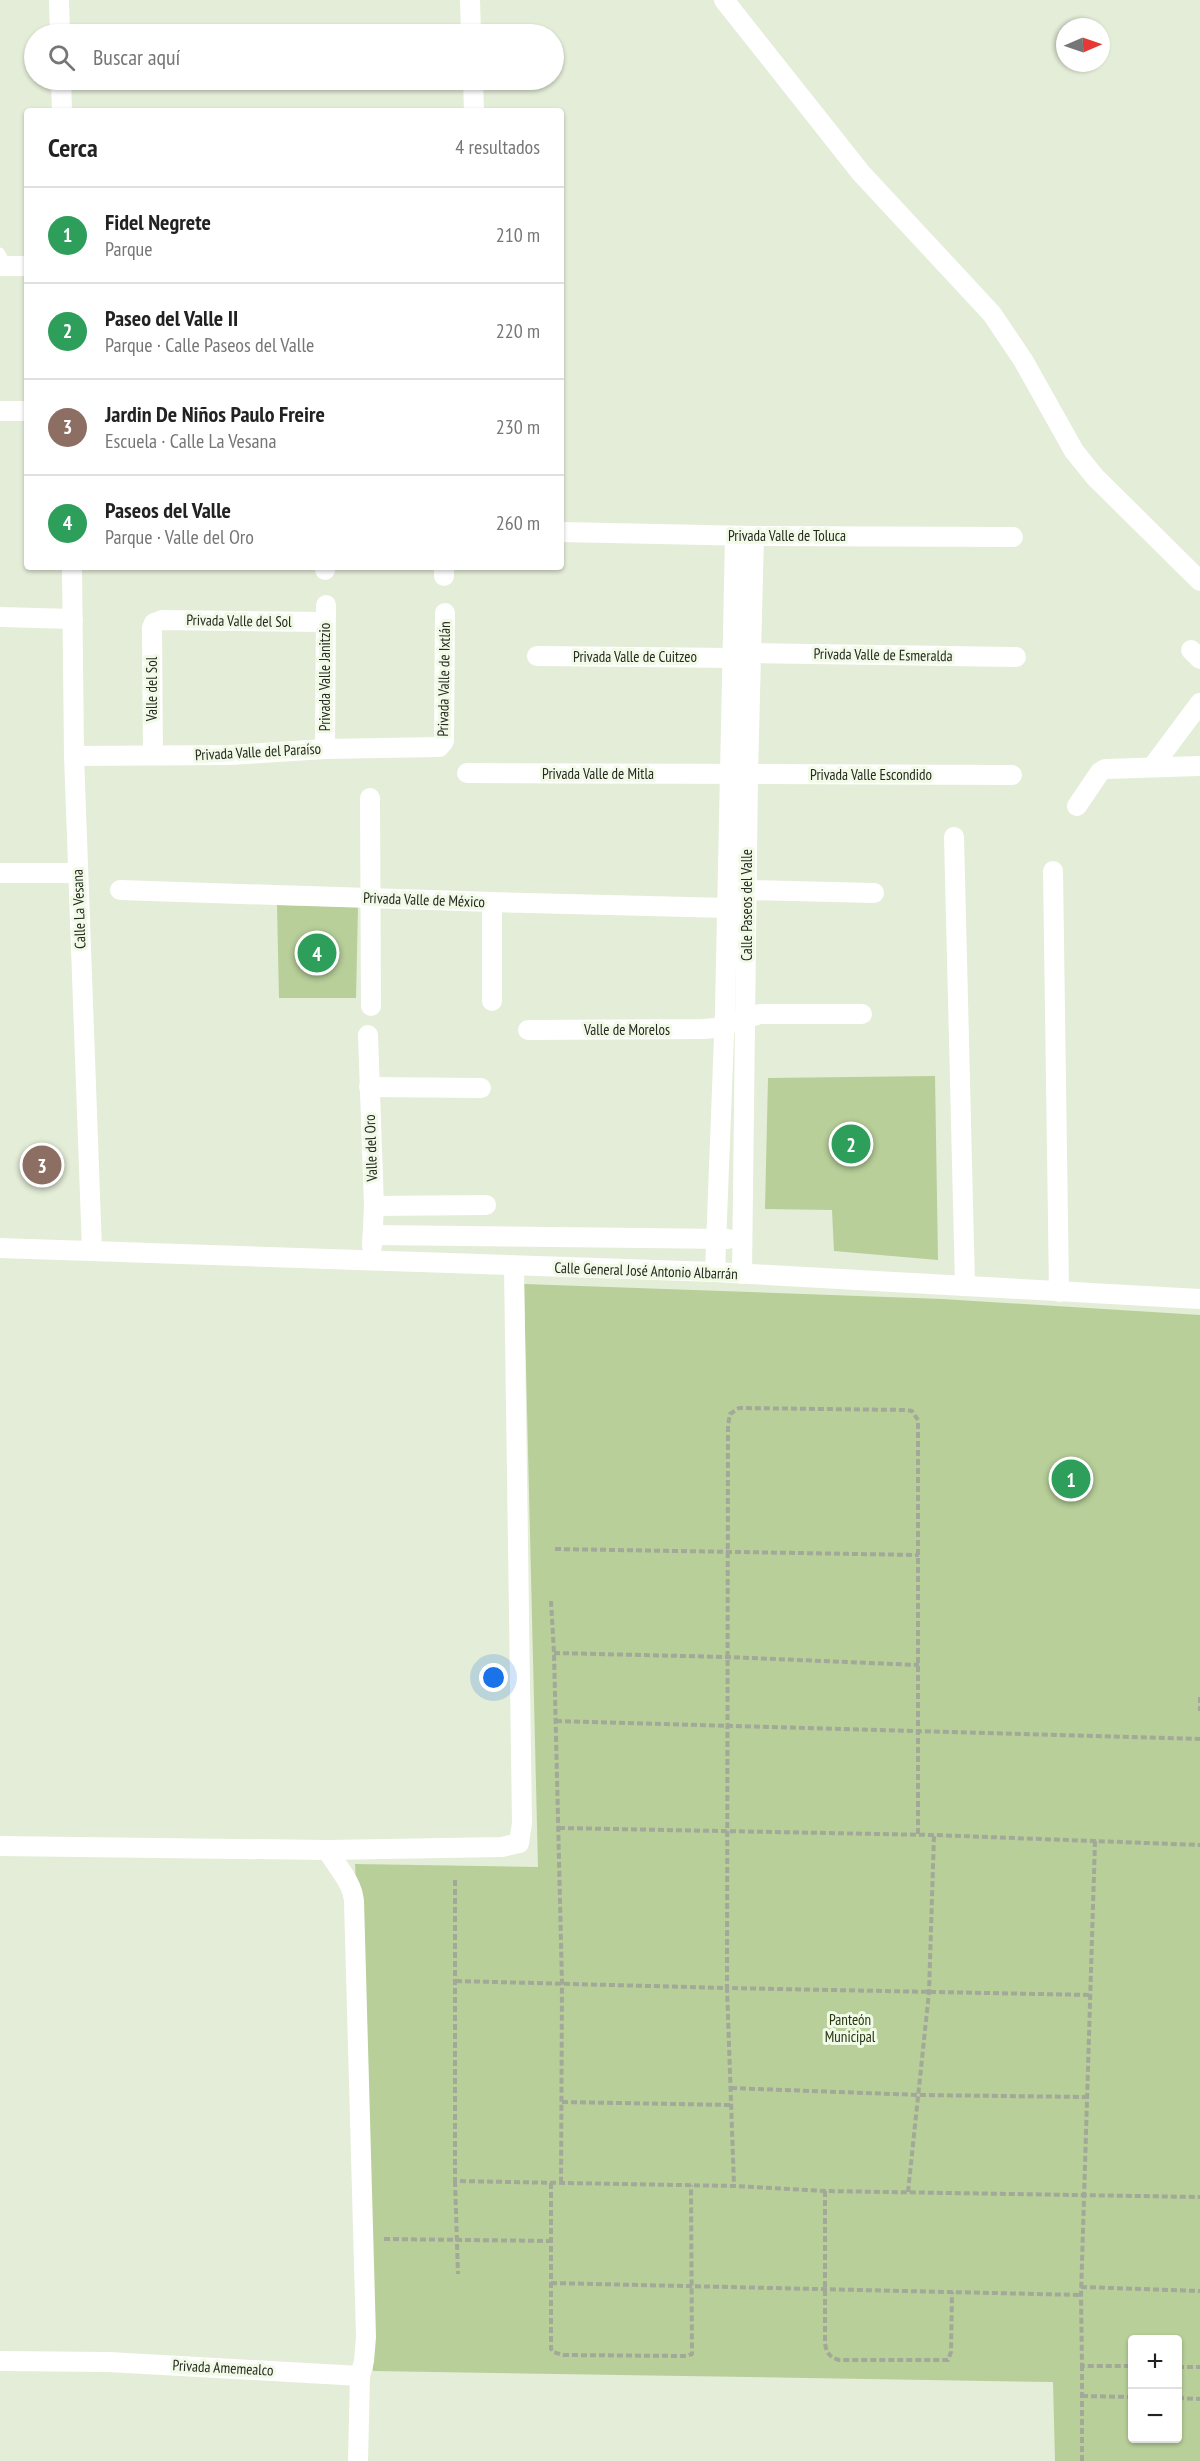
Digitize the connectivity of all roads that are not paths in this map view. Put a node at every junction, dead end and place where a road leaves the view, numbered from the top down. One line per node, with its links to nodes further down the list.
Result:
1 (59, 0): 4 (street)
2 (470, 0): 5 (street)
3 (724, 0): 16 (street)
4 (60, 24)
5 (471, 24)
6 (61, 90): 8 (street)
7 (473, 90): 9 (street)
8 (62, 108)
9 (474, 108)
10 (0, 411): 11 (street)
11 (24, 411)
12 (564, 532): 13 (street, Privada Valle de Toluca)
13 (745, 536): 14 (street, Privada Valle de Toluca); 22 (street, Calle Paseos del Valle)
14 (1013, 537)
15 (72, 570): 20 (street, Calle La Vesana)
16 (1200, 581)
17 (445, 613): 26 (street, Privada Valle de Ixtlán)
18 (326, 614): 21 (street, Privada Valle del Sol); 27 (street, Privada Valle Janitzio)
19 (0, 617): 20 (street)
20 (73, 619): 29 (street, Calle La Vesana)
21 (154, 623): 28 (street, Valle del Sol)
22 (742, 655): 23 (street, Privada Valle de Cuitzeo); 24 (street, Privada Valle de Esmeralda); 33 (street, Calle Paseos del Valle)
23 (537, 656)
24 (1016, 657)
25 (1200, 703): 30 (street)
26 (442, 745): 27 (street, Privada Valle del Paraíso)
27 (325, 749): 28 (street, Privada Valle del Paraíso)
28 (153, 755): 29 (street, Privada Valle del Paraíso)
29 (74, 756): 40 (street, Calle La Vesana)
30 (1153, 766): 31 (street); 36 (street)
31 (1200, 766)
32 (467, 773): 33 (street, Privada Valle de Mitla)
33 (739, 774): 34 (street, Privada Valle Escondido); 42 (street, Calle Paseos del Valle); 46 (street, Calle Paseos del Valle)
34 (1012, 775)
35 (370, 798): 44 (street)
36 (1077, 806)
37 (954, 837): 67 (street)
38 (1053, 871): 68 (street)
39 (0, 873): 40 (street)
40 (78, 873): 62 (street, Calle La Vesana)
41 (120, 890): 44 (street, Privada Valle de México)
42 (747, 890): 43 (street); 50 (street, Calle Paseos del Valle)
43 (874, 892)
44 (370, 898): 45 (street, Privada Valle de México); 48 (street)
45 (492, 903): 46 (street, Privada Valle de México); 47 (street)
46 (728, 908): 51 (street, Calle Paseos del Valle)
47 (492, 1001)
48 (370, 1006)
49 (862, 1014): 50 (street, Valle de Morelos)
50 (746, 1018): 51 (street, Valle de Morelos); 60 (street, Calle Paseos del Valle)
51 (725, 1026): 52 (street, Valle de Morelos); 59 (street, Calle Paseos del Valle)
52 (528, 1030)
53 (368, 1035): 54 (street, Valle del Oro)
54 (369, 1087): 55 (street); 57 (street, Valle del Oro)
55 (481, 1088)
56 (486, 1205): 57 (street)
57 (374, 1206): 58 (street, Valle del Oro)
58 (373, 1235): 59 (street); 63 (street, Valle del Oro)
59 (717, 1239): 60 (street); 65 (street, Calle Paseos del Valle)
60 (743, 1239): 66 (street, Calle Paseos del Valle)
61 (0, 1248): 62 (street, Calle General José Antonio Albarrán)
62 (92, 1250): 63 (street, Calle General José Antonio Albarrán)
63 (372, 1261): 64 (street, Calle General José Antonio Albarrán)
64 (514, 1267): 65 (street, Calle General José Antonio Albarrán); 71 (street)
65 (716, 1272): 66 (street, Calle General José Antonio Albarrán)
66 (742, 1274): 67 (street, Calle General José Antonio Albarrán)
67 (965, 1285): 68 (street, Calle General José Antonio Albarrán)
68 (1059, 1292): 69 (street, Calle General José Antonio Albarrán)
69 (1200, 1299)
70 (0, 1846): 71 (street)
71 (327, 1850): 73 (street)
72 (0, 2361): 73 (street, Privada Amemealco)
73 (360, 2376): 74 (street)
74 (358, 2461)

